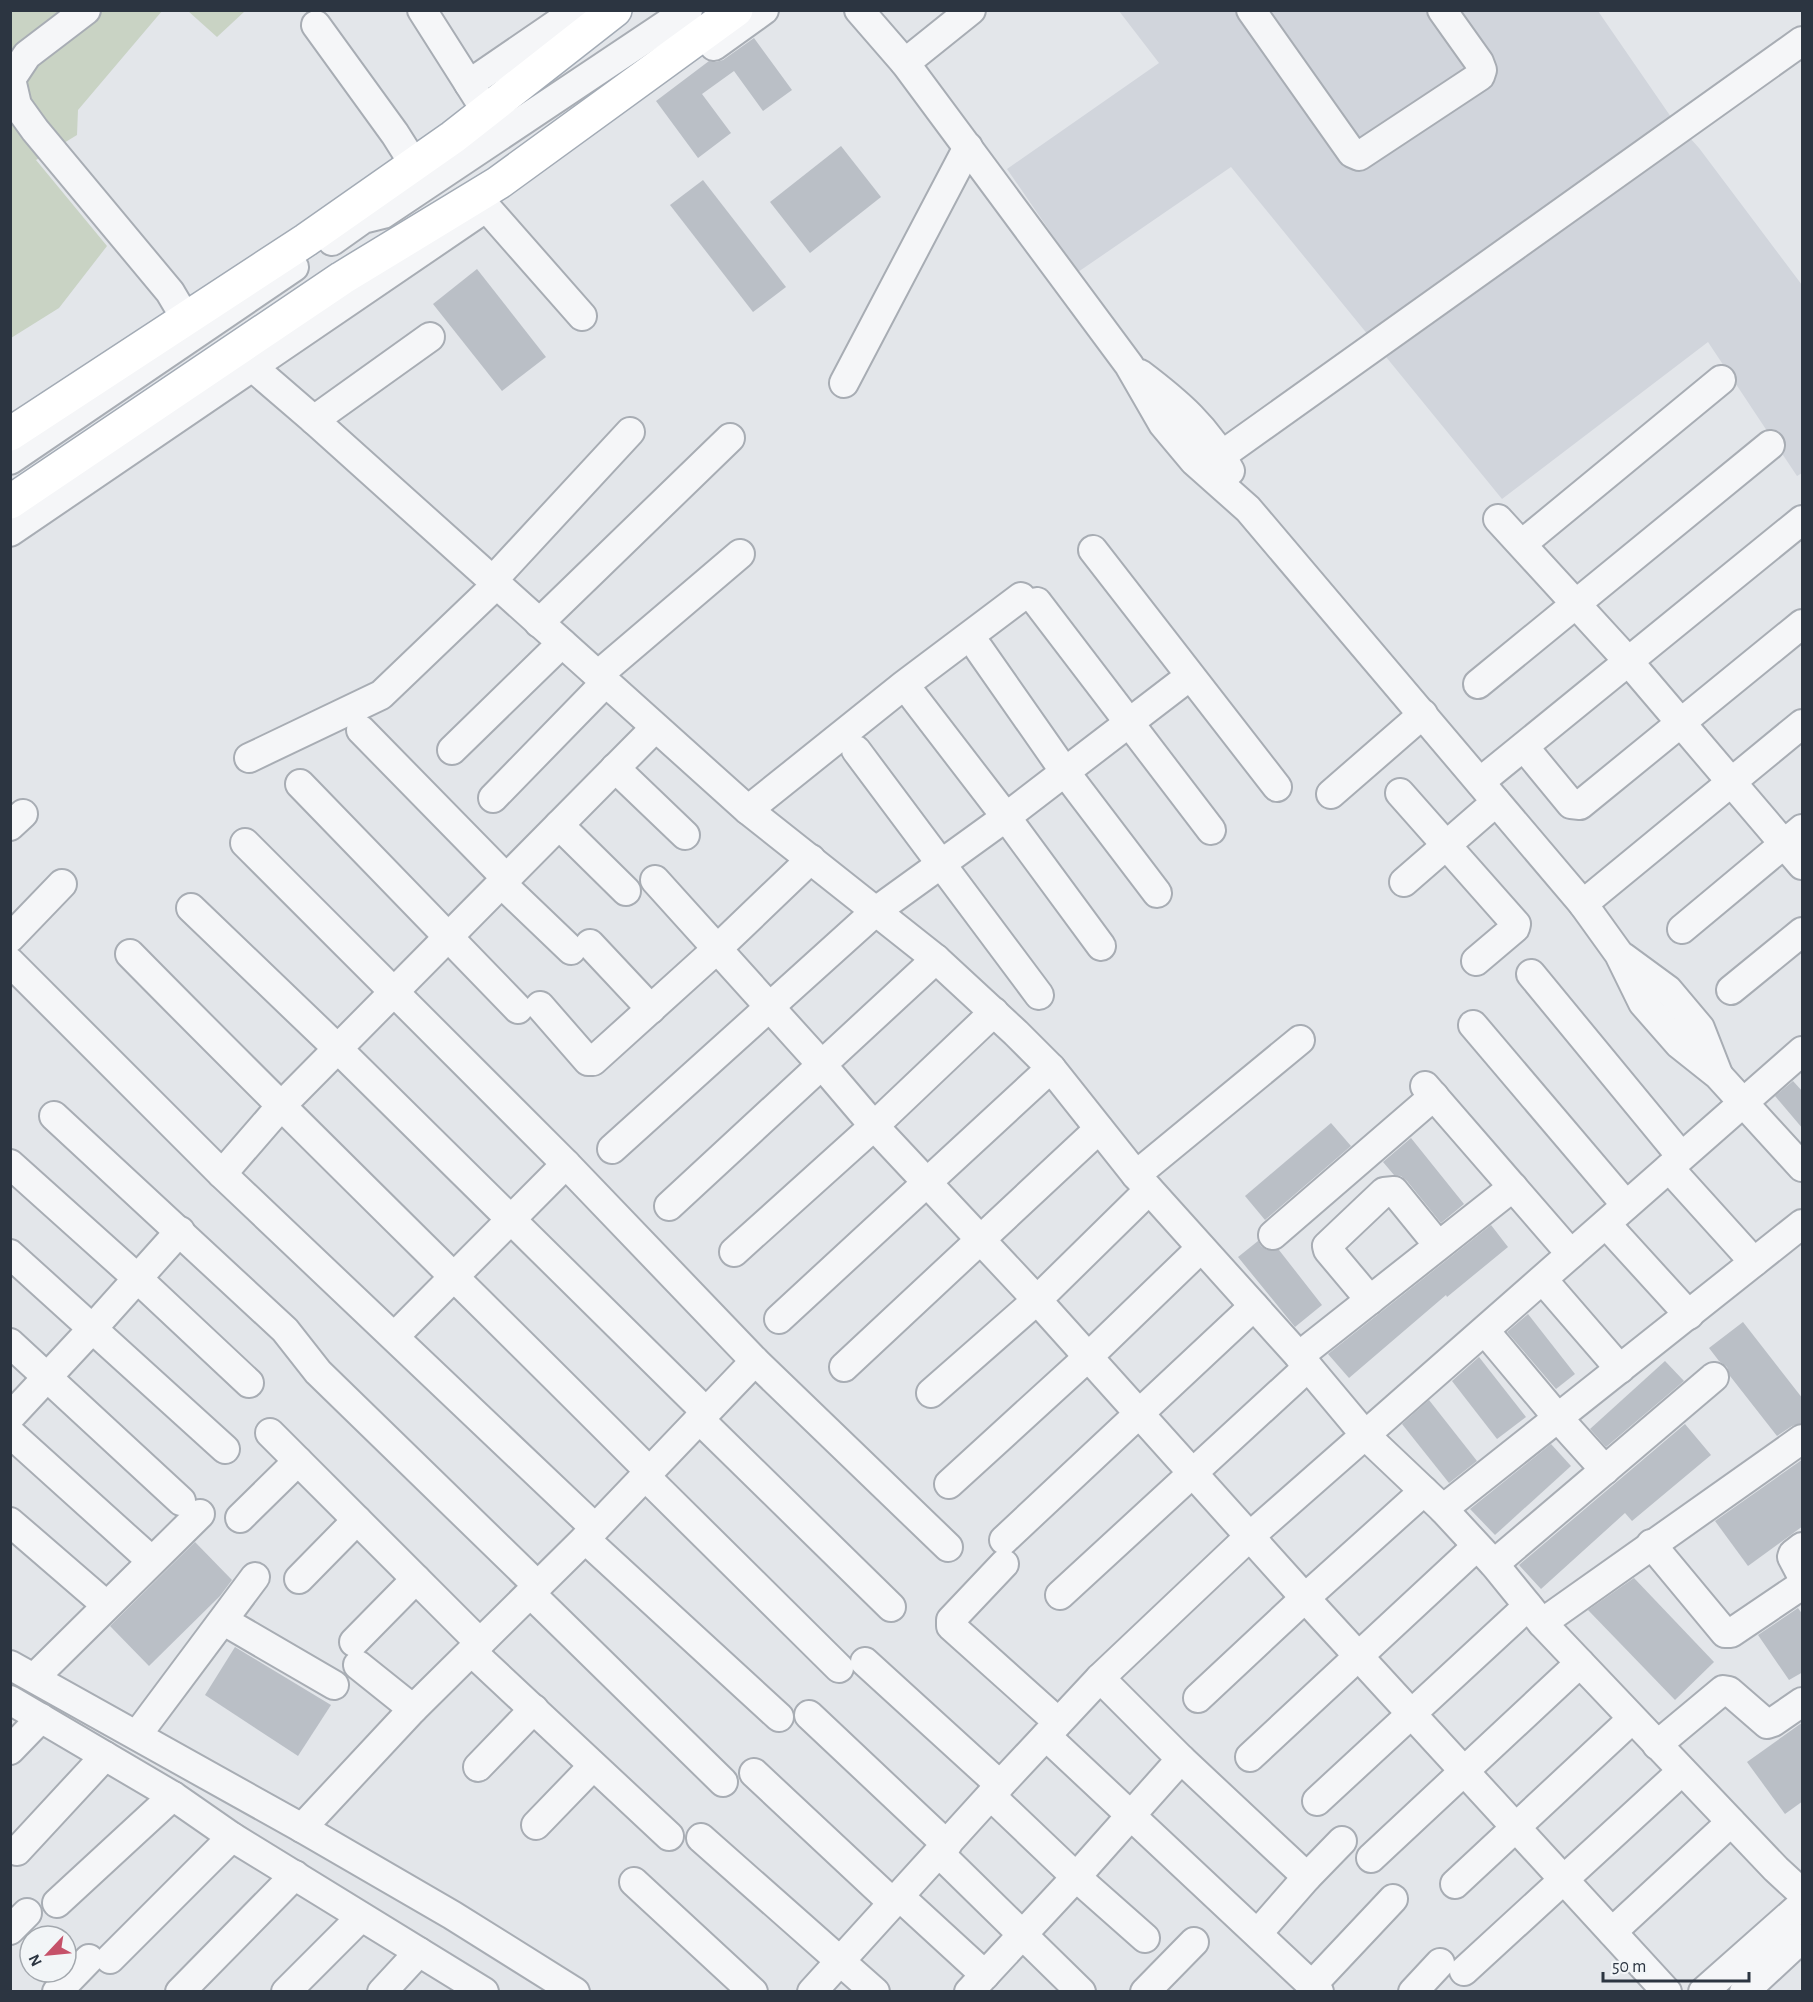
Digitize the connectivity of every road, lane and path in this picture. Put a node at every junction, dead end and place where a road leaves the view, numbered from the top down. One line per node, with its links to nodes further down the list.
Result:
1 (86, 10): 23 (street)
2 (422, 10): 16 (street)
3 (578, 10): 16 (street)
4 (615, 10): 17 (main road)
5 (656, 10): 21 (street)
6 (688, 10): 21 (street)
7 (736, 10): 25 (main road)
8 (764, 10): 20 (street)
9 (859, 10): 15 (street)
10 (971, 10): 15 (street)
11 (1251, 10): 12 (street)
12 (1442, 10)
13 (316, 25): 19 (street)
14 (1803, 41): 34 (street)
15 (905, 63): 18 (street)
16 (469, 84): 17 (street)
17 (486, 111): 19 (main road)
18 (968, 147): 26 (street); 28 (street)
19 (414, 164): 23 (main road)
20 (486, 207): 22 (street); 25 (street)
21 (363, 219): 35 (street)
22 (582, 316)
23 (186, 319): 31 (main road)
24 (430, 337): 29 (street)
25 (242, 359): 29 (street); 36 (main road); 40 (street)
26 (1129, 365): 34 (street); 37 (street)
27 (1721, 380): 41 (street)
28 (844, 383)
29 (314, 420): 44 (street)
30 (630, 432): 44 (street)
31 (10, 434)
32 (730, 438): 46 (street)
33 (1770, 445): 45 (street)
34 (1222, 455): 37 (street)
35 (10, 460)
36 (10, 502)
37 (1248, 509): 55 (street)
38 (1498, 519): 41 (street)
39 (1803, 520): 50 (street)
40 (10, 532)
41 (1522, 544): 45 (street)
42 (1093, 550): 51 (street)
43 (740, 555): 52 (street)
44 (495, 582): 46 (street); 64 (street)
45 (1576, 603): 50 (street); 53 (street)
46 (539, 623): 48 (street)
47 (1803, 624): 57 (street)
48 (562, 643): 52 (street); 62 (street)
49 (979, 649): 66 (street)
50 (1629, 662): 57 (street); 61 (street)
51 (1190, 676): 56 (street); 69 (street)
52 (602, 679): 59 (street); 73 (street)
53 (1478, 684)
54 (913, 696): 75 (street)
55 (1423, 714): 70 (street); 71 (street)
56 (1129, 723): 66 (street); 74 (street); 77 (street)
57 (1680, 723): 61 (street); 67 (street)
58 (1803, 724): 67 (street)
59 (655, 728): 65 (street); 74 (street)
60 (361, 730): 85 (street)
61 (1524, 747): 70 (street)
62 (452, 750)
63 (856, 750): 83 (street)
64 (249, 758)
65 (615, 768): 76 (street); 78 (street)
66 (1065, 772): 75 (street); 90 (street)
67 (1731, 783): 79 (street); 91 (street)
68 (300, 784): 96 (street)
69 (1277, 787)
70 (1488, 792): 81 (street); 91 (street)
71 (1331, 794)
72 (1400, 794): 81 (street)
73 (493, 798)
74 (748, 810): 82 (street)
75 (1006, 817): 83 (street); 98 (street)
76 (559, 825): 85 (street); 89 (street)
77 (1211, 830)
78 (685, 836)
79 (1794, 836): 84 (street); 94 (street)
80 (245, 843): 106 (street)
81 (1447, 844): 87 (street); 102 (street)
82 (811, 859): 93 (street); 99 (street)
83 (942, 864): 93 (street); 107 (street)
84 (1803, 865)
85 (504, 880): 96 (street); 109 (street)
86 (655, 880): 99 (street)
87 (1404, 882)
88 (62, 884): 97 (street)
89 (626, 891)
90 (1157, 893)
91 (1582, 904): 117 (street)
92 (191, 908): 113 (street)
93 (876, 911): 101 (street); 108 (street)
94 (1682, 929)
95 (1803, 932): 105 (street)
96 (448, 937): 106 (street); 109 (street)
97 (10, 938)
98 (1101, 946)
99 (717, 949): 108 (street); 109 (street)
100 (130, 954): 118 (street)
101 (936, 959): 110 (street); 115 (street)
102 (1476, 961)
103 (10, 962): 127 (street)
104 (1532, 974): 123 (street)
105 (1731, 990)
106 (395, 992): 113 (street); 125 (street)
107 (1039, 995)
108 (769, 1006): 115 (street); 122 (street)
109 (651, 1009)
110 (994, 1012): 116 (street); 120 (street)
111 (1473, 1026): 132 (street)
112 (1300, 1040): 129 (street)
113 (338, 1049): 118 (street); 133 (street)
114 (1803, 1051): 117 (street)
115 (822, 1065): 120 (street); 131 (street)
116 (1051, 1068): 121 (street); 128 (street)
117 (1743, 1102): 123 (street); 126 (street)
118 (280, 1107): 127 (street); 144 (street)
119 (54, 1116): 135 (street)
120 (874, 1126): 128 (street); 140 (street)
121 (1099, 1129): 129 (street); 137 (street)
122 (612, 1149)
123 (1675, 1162): 132 (street); 143 (street)
124 (10, 1164): 145 (street)
125 (566, 1164): 133 (street); 157 (street)
126 (1803, 1167)
127 (222, 1174): 154 (street)
128 (928, 1183): 137 (street); 151 (street)
129 (1143, 1183): 139 (street); 147 (street)
130 (1513, 1187): 136 (street); 138 (street); 142 (street)
131 (669, 1206)
132 (1616, 1214): 142 (street); 150 (street)
133 (512, 1219): 144 (street); 166 (street)
134 (1803, 1224): 143 (street)
135 (180, 1231): 145 (street); 195 (street)
136 (1273, 1235)
137 (981, 1239): 147 (street); 159 (street)
138 (1438, 1245): 148 (street); 148 (street)
139 (1201, 1248): 149 (street); 156 (street)
140 (734, 1252)
141 (10, 1254): 152 (street)
142 (1571, 1254): 146 (street)
143 (1754, 1262): 150 (street)
144 (456, 1277): 154 (street); 176 (street)
145 (138, 1278): 152 (street); 163 (street)
146 (1543, 1280): 153 (street); 160 (street)
147 (1037, 1300): 156 (street); 164 (street)
148 (1370, 1300): 158 (street)
149 (1254, 1306): 158 (street); 165 (street)
150 (1689, 1315): 160 (street)
151 (779, 1319)
152 (93, 1328): 161 (street); 173 (street)
153 (1485, 1331): 168 (street); 171 (street)
154 (395, 1336): 183 (street)
155 (10, 1343): 161 (street)
156 (1088, 1358): 165 (street); 178 (street)
157 (755, 1361): 166 (street); 186 (street)
158 (1303, 1362): 171 (street); 177 (street)
159 (844, 1367)
160 (1620, 1369): 168 (street)
161 (48, 1377): 167 (street); 205 (street)
162 (1714, 1377): 175 (street)
163 (249, 1383)
164 (931, 1393)
165 (1139, 1415): 177 (street); 218 (street)
166 (702, 1416): 176 (street); 199 (street)
167 (10, 1417)
168 (1558, 1418): 175 (street); 179 (street)
169 (10, 1433): 188 (street)
170 (270, 1433): 174 (street)
171 (1366, 1436): 179 (street); 184 (street)
172 (1803, 1439): 185 (street)
173 (225, 1449)
174 (298, 1461): 180 (street); 181 (street)
175 (1605, 1470): 189 (street)
176 (647, 1474): 183 (street); 231 (street)
177 (1192, 1474): 184 (street); 196 (street)
178 (949, 1484)
179 (1434, 1500): 189 (street); 198 (street)
180 (240, 1518)
181 (357, 1520): 192 (street); 193 (street)
182 (10, 1522): 197 (street)
183 (590, 1534): 195 (street); 215 (street)
184 (1249, 1537): 198 (street); 206 (street)
185 (1651, 1544): 194 (street); 200 (street)
186 (948, 1546)
187 (1803, 1547): 191 (street)
188 (143, 1553)
189 (1485, 1556): 200 (street); 203 (street)
190 (255, 1576): 201 (street)
191 (1803, 1576)
192 (416, 1579): 202 (street); 211 (street)
193 (299, 1580)
194 (1803, 1584)
195 (534, 1590): 202 (street); 230 (street)
196 (1060, 1595)
197 (98, 1598)
198 (1305, 1598): 203 (street); 208 (street)
199 (891, 1607)
200 (1535, 1614): 204 (street); 214 (street)
201 (224, 1621): 207 (street); 219 (street)
202 (476, 1648): 211 (street); 212 (street)
203 (1357, 1656): 214 (street); 223 (street)
204 (1580, 1663): 217 (street); 227 (street)
205 (17, 1669): 219 (street)
206 (1100, 1678): 218 (street); 224 (street)
207 (334, 1685)
208 (1198, 1698)
209 (10, 1700): 216 (street)
210 (1803, 1701): 220 (street)
211 (413, 1709): 238 (street)
212 (534, 1709): 225 (street); 226 (street)
213 (809, 1714): 243 (street)
214 (1412, 1714): 227 (street); 233 (street)
215 (779, 1717)
216 (41, 1718): 221 (street); 222 (street)
217 (1632, 1719): 220 (street); 237 (street)
218 (1052, 1729): 231 (street); 234 (street)
219 (137, 1735): 238 (street)
220 (1657, 1745): 228 (street)
221 (10, 1750)
222 (105, 1756): 232 (street); 244 (street)
223 (1250, 1757)
224 (1181, 1759): 234 (street); 248 (street)
225 (593, 1766): 236 (street); 239 (street)
226 (478, 1767)
227 (1463, 1770): 237 (street); 245 (street)
228 (1682, 1771): 235 (street); 249 (street)
229 (754, 1773): 253 (street)
230 (723, 1782)
231 (995, 1791): 243 (street); 247 (street)
232 (172, 1796): 240 (street); 254 (street)
233 (1317, 1801)
234 (1130, 1815): 247 (street); 258 (street)
235 (1731, 1822): 255 (street); 257 (street)
236 (536, 1825)
237 (1516, 1826): 249 (street); 251 (street)
238 (302, 1828): 272 (street)
239 (669, 1836)
240 (232, 1837): 246 (street); 267 (street)
241 (701, 1838): 264 (street)
242 (1342, 1841): 248 (street)
243 (943, 1849): 253 (street); 259 (street)
244 (17, 1851)
245 (1371, 1858)
246 (294, 1875): 256 (street); 268 (street)
247 (1076, 1877): 259 (street); 260 (street)
248 (1307, 1877): 258 (street)
249 (1565, 1880): 257 (street); 278 (street)
250 (634, 1882): 273 (street)
251 (1455, 1884)
252 (1393, 1899): 266 (street)
253 (897, 1900): 264 (street); 265 (street)
254 (57, 1903)
255 (1802, 1904): 280 (street)
256 (361, 1917): 263 (street); 269 (street)
257 (1612, 1932): 279 (street)
258 (1257, 1933): 266 (street)
259 (1023, 1935): 265 (street); 276 (street)
260 (1145, 1938)
261 (1803, 1938): 281 (street)
262 (1194, 1942): 277 (street)
263 (419, 1952): 270 (street); 271 (street)
264 (841, 1961): 274 (street); 275 (street)
265 (977, 1983)
266 (1315, 1988)
267 (57, 1992)
268 (180, 1992)
269 (286, 1992)
270 (382, 1992)
271 (484, 1992)
272 (575, 1992)
273 (753, 1992)
274 (812, 1992)
275 (875, 1992)
276 (1081, 1992)
277 (1145, 1992)
278 (1413, 1992)
279 (1667, 1992)
280 (1703, 1992)
281 (1744, 1992)

